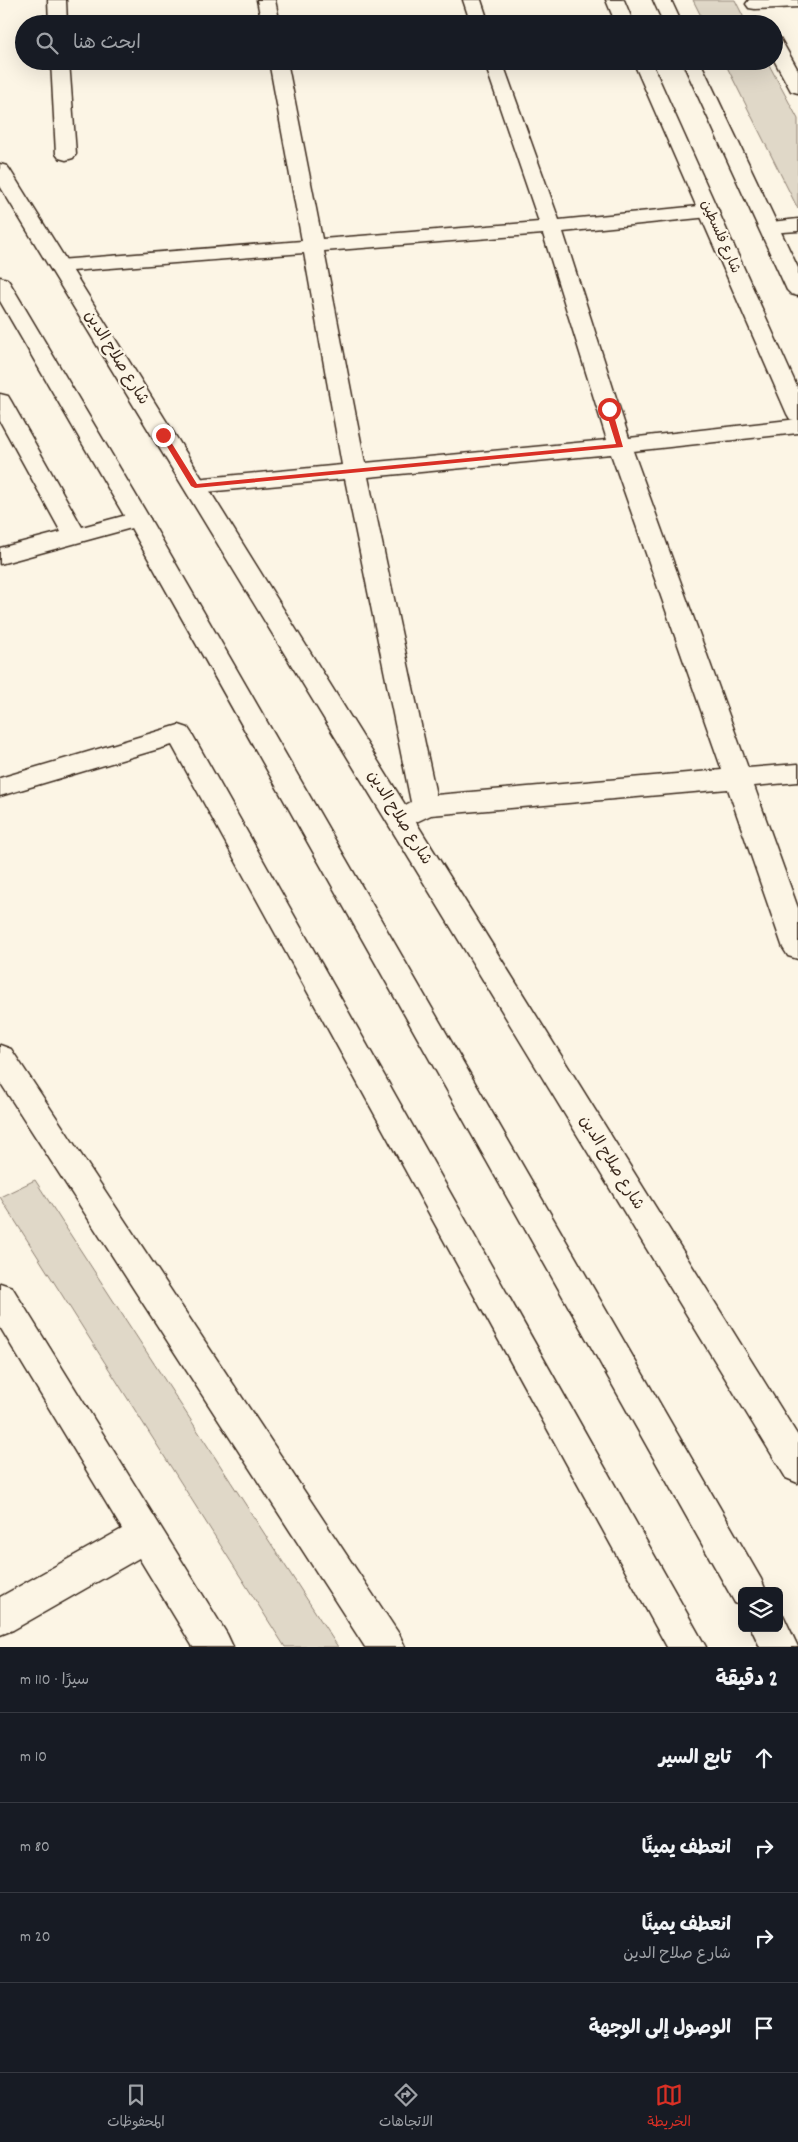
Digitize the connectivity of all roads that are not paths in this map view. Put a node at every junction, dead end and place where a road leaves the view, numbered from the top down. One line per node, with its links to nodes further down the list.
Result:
1 (57, 0): 8 (street)
2 (266, 0): 9 (street)
3 (472, 0): 10 (street)
4 (615, 0): 11 (street)
5 (662, 0): 12 (street)
6 (798, 2): 7 (street)
7 (756, 7)
8 (58, 15)
9 (268, 15)
10 (477, 15)
11 (621, 15)
12 (669, 15)
13 (783, 59): 19 (street)
14 (61, 70): 20 (street)
15 (280, 70): 26 (street)
16 (496, 70): 24 (street)
17 (646, 70): 22 (street, شارع فلسطين)
18 (695, 70): 25 (street)
19 (798, 87)
20 (66, 154)
21 (0, 170): 27 (street, شارع صلاح الدين)
22 (709, 212): 24 (street); 31 (street, شارع فلسطين)
23 (798, 225): 25 (street)
24 (550, 227): 26 (street); 33 (street)
25 (769, 227): 29 (street)
26 (312, 246): 27 (street); 34 (street)
27 (59, 266): 35 (street, شارع صلاح الدين)
28 (0, 283): 36 (street)
29 (798, 290)
30 (0, 400): 37 (street)
31 (798, 414)
32 (798, 426): 33 (street)
33 (620, 446): 34 (street); 40 (street)
34 (355, 471): 35 (street); 42 (street)
35 (195, 486): 43 (street, شارع صلاح الدين)
36 (138, 519): 37 (street); 49 (street)
37 (75, 536): 38 (street)
38 (0, 556)
39 (798, 773): 40 (street)
40 (737, 778): 42 (street); 44 (street)
41 (0, 787): 54 (street)
42 (425, 806): 43 (street)
43 (401, 821): 47 (street, شارع صلاح الدين)
44 (798, 948)
45 (0, 1057): 53 (street)
46 (0, 1297): 48 (street)
47 (798, 1467)
48 (146, 1535): 50 (street); 52 (street)
49 (746, 1587)
50 (0, 1617)
51 (772, 1632): 55 (street)
52 (214, 1647)
53 (386, 1647)
54 (687, 1647)
55 (780, 1647)

